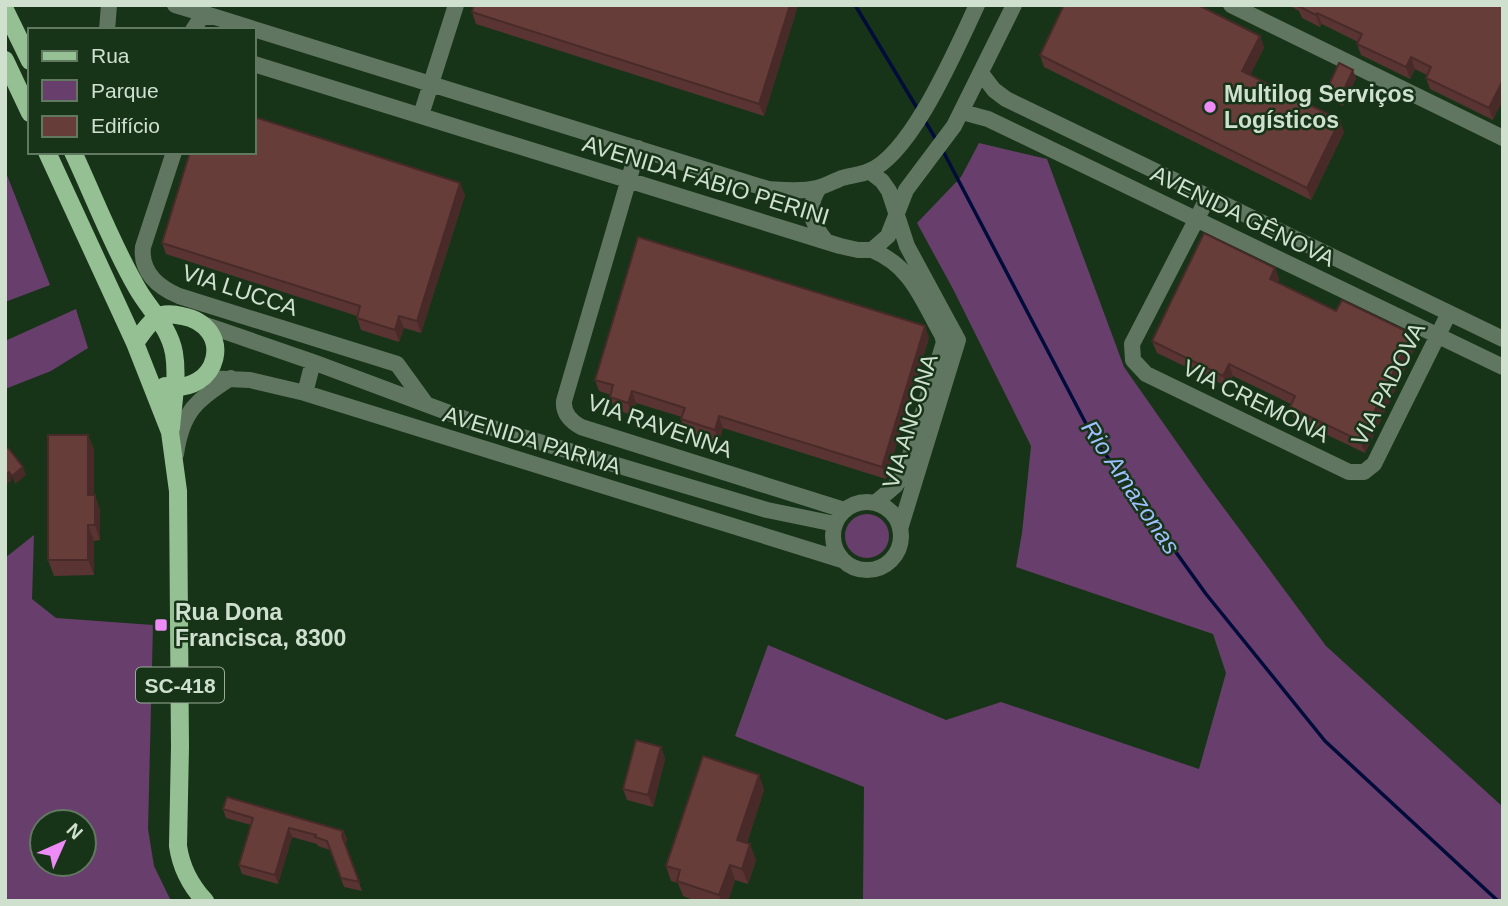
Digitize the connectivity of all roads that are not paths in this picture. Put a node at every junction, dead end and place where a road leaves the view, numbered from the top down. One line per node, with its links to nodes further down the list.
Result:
1 (109, 5): 9 (street)
2 (175, 5): 8 (street, AVENIDA FÁBIO PERINI)
3 (456, 5): 17 (street)
4 (977, 5): 26 (street, AVENIDA FÁBIO PERINI)
5 (1014, 5): 16 (street)
6 (1231, 5): 21 (street)
7 (5, 10): 13 (main road)
8 (219, 17): 10 (street); 11 (street, AVENIDA FÁBIO PERINI)
9 (107, 28)
10 (194, 28)
11 (253, 28)
12 (256, 29): 17 (street, AVENIDA FÁBIO PERINI)
13 (28, 57)
14 (5, 60): 18 (main road)
15 (256, 65): 20 (street, AVENIDA FÁBIO PERINI)
16 (981, 73): 19 (street); 29 (street, AVENIDA GÊNOVA)
17 (431, 85): 20 (street); 22 (street, AVENIDA FÁBIO PERINI)
18 (28, 109)
19 (961, 112): 30 (street); 31 (street, AVENIDA GÊNOVA)
20 (421, 115): 27 (street, AVENIDA FÁBIO PERINI)
21 (1503, 138)
22 (638, 148): 27 (street, VIA RAVENNA); 28 (street, AVENIDA FÁBIO PERINI)
23 (48, 154): 39 (main road)
24 (74, 154): 35 (main road)
25 (173, 154): 47 (street, VIA LUCCA)
26 (869, 171): 28 (street, AVENIDA FÁBIO PERINI); 30 (street)
27 (629, 180): 32 (street, AVENIDA FÁBIO PERINI); 53 (street, VIA RAVENNA)
28 (819, 188): 32 (street)
29 (1208, 197): 31 (street); 34 (street, AVENIDA GÊNOVA)
30 (896, 216): 33 (street); 55 (street, VIA ANCONA)
31 (1196, 219): 37 (street, AVENIDA GÊNOVA); 51 (street, VIA CREMONA)
32 (825, 240): 33 (street, AVENIDA FÁBIO PERINI)
33 (872, 250): 52 (street, VIA ANCONA)
34 (1448, 313): 37 (street, VIA PADOVA); 38 (street, AVENIDA GÊNOVA)
35 (158, 317): 36 (main road); 39 (main road); 45 (main road)
36 (206, 325): 40 (street, AVENIDA PARMA); 42 (main road)
37 (1437, 335): 41 (street, AVENIDA GÊNOVA); 51 (street, VIA PADOVA)
38 (1503, 339)
39 (135, 343): 44 (main road)
40 (313, 362): 46 (street); 47 (street, AVENIDA PARMA)
41 (1503, 367)
42 (204, 378): 43 (street, AVENIDA PARMA); 45 (main road)
43 (231, 378): 46 (street, AVENIDA PARMA); 50 (street)
44 (150, 381): 45 (main road); 49 (main road)
45 (175, 388): 49 (main road)
46 (305, 393): 48 (street, AVENIDA PARMA)
47 (426, 404): 48 (street); 54 (street, AVENIDA PARMA)
48 (426, 431): 56 (street, AVENIDA PARMA)
49 (170, 432): 50 (main road)
50 (176, 461): 57 (main road, SC-418)
51 (1364, 472)
52 (875, 503): 53 (street); 55 (street)
53 (844, 510): 54 (street)
54 (835, 524): 56 (street)
55 (900, 528): 56 (street)
56 (842, 560)
57 (205, 901)

